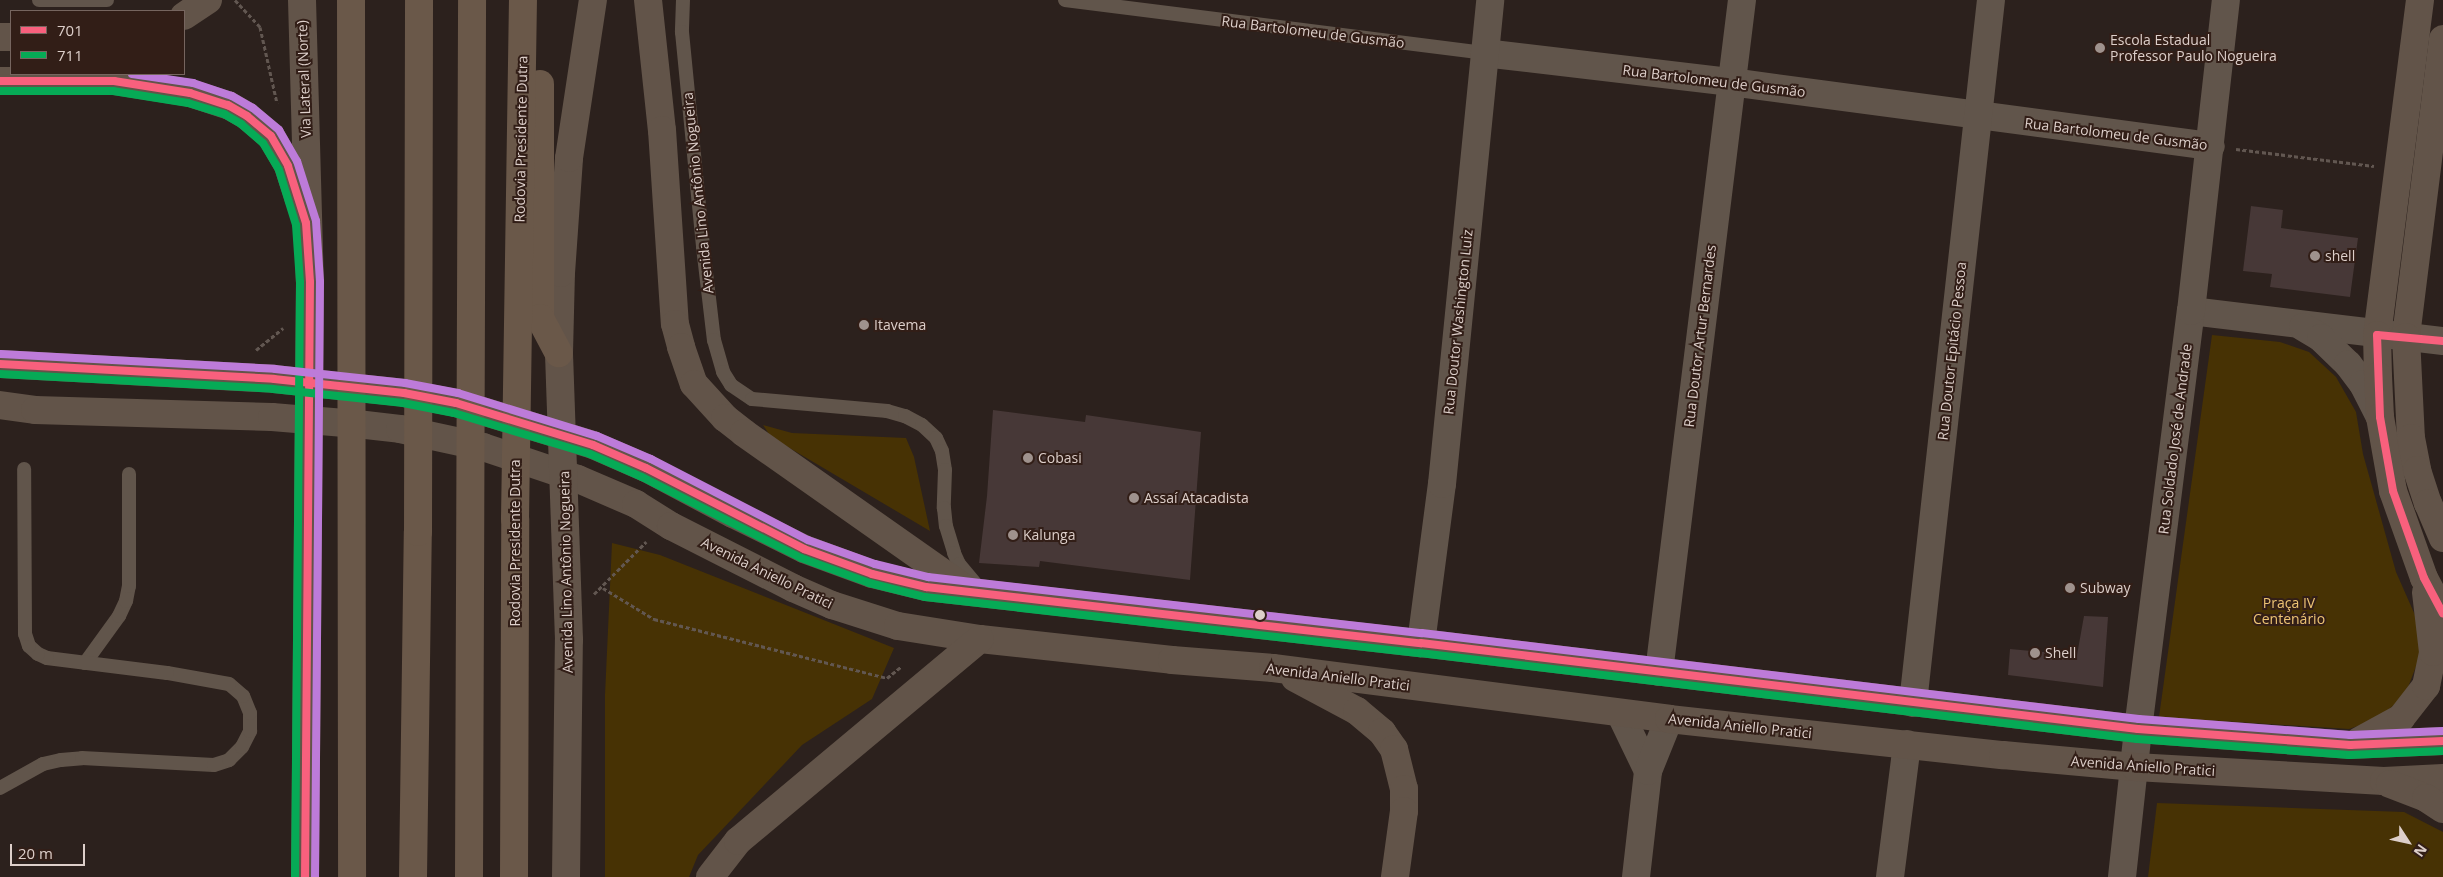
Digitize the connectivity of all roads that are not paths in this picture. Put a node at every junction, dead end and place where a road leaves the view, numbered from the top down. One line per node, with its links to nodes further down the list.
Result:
1 (40, 0): 2 (lane)
2 (107, 0)
3 (208, 0): 19 (main road)
4 (302, 0): 26 (main road, Via Lateral (Norte))
5 (352, 0): 64 (highway)
6 (420, 0): 40 (highway)
7 (472, 0): 67 (highway)
8 (523, 0): 68 (highway, Rodovia Presidente Dutra)
9 (532, 0): 32 (highway)
10 (593, 0): 32 (main road, Avenida Lino Antônio Nogueira)
11 (648, 0): 43 (main road)
12 (683, 0): 43 (lane, Avenida Lino Antônio Nogueira)
13 (1065, 0): 21 (lane, Rua Bartolomeu de Gusmão)
14 (1490, 0): 21 (street, Rua Doutor Washington Luiz)
15 (1742, 0): 23 (street, Rua Doutor Artur Bernardes)
16 (1991, 0): 24 (street, Rua Doutor Epitácio Pessoa)
17 (2226, 0): 25 (street, Rua Soldado José de Andrade)
18 (2420, 0): 29 (main road)
19 (185, 15)
20 (2443, 39): 30 (main road)
21 (1484, 54): 23 (street, Rua Bartolomeu de Gusmão); 46 (street, Rua Doutor Washington Luiz)
22 (0, 81): 26 (main road)
23 (1731, 82): 24 (street, Rua Bartolomeu de Gusmão); 49 (street, Rua Doutor Artur Bernardes)
24 (1978, 116): 25 (street, Rua Bartolomeu de Gusmão); 50 (street, Rua Doutor Epitácio Pessoa)
25 (2210, 146): 27 (street, Rua Soldado José de Andrade)
26 (310, 282): 63 (main road, Via Lateral (Norte))
27 (2191, 311): 28 (street); 53 (street, Rua Soldado José de Andrade)
28 (2297, 324): 29 (street); 37 (street)
29 (2377, 335): 30 (street); 37 (main road)
30 (2406, 337): 31 (street); 41 (main road)
31 (2443, 341)
32 (559, 353): 69 (main road, Avenida Lino Antônio Nogueira)
33 (0, 364): 43 (main road)
34 (0, 404): 35 (main road)
35 (35, 410): 36 (main road); 45 (main road, Avenida Aniello Pratici)
36 (0, 413)
37 (2380, 417): 42 (main road)
38 (24, 470): 47 (lane)
39 (128, 474): 47 (lane)
40 (418, 532): 65 (highway); 66 (highway)
41 (2443, 538)
42 (2424, 578): 44 (main road); 56 (main road)
43 (978, 594): 46 (main road)
44 (2443, 613)
45 (980, 639): 48 (main road, Avenida Aniello Pratici); 70 (main road)
46 (1420, 643): 49 (main road)
47 (86, 663): 61 (lane)
48 (1273, 668): 51 (main road, Avenida Aniello Pratici); 71 (main road)
49 (1659, 672): 50 (main road)
50 (1913, 703): 53 (main road)
51 (1620, 712): 52 (main road, Avenida Aniello Pratici); 58 (street)
52 (1669, 719): 55 (main road, Avenida Aniello Pratici); 58 (street)
53 (2138, 729): 56 (main road); 57 (street, Rua Soldado José de Andrade)
54 (2443, 741): 56 (main road)
55 (1907, 744): 57 (main road, Avenida Aniello Pratici); 73 (street)
56 (2350, 745)
57 (2135, 767): 60 (main road, Avenida Aniello Pratici); 74 (street, Rua Soldado José de Andrade)
58 (1648, 771): 72 (street)
59 (2443, 778): 60 (main road, Avenida Aniello Pratici)
60 (2384, 781): 62 (main road)
61 (0, 788)
62 (2443, 809)
63 (304, 872)
64 (352, 877)
65 (394, 877)
66 (413, 877)
67 (469, 877)
68 (514, 877)
69 (566, 877)
70 (710, 877)
71 (1395, 877)
72 (1636, 877)
73 (1890, 877)
74 (2122, 877)

